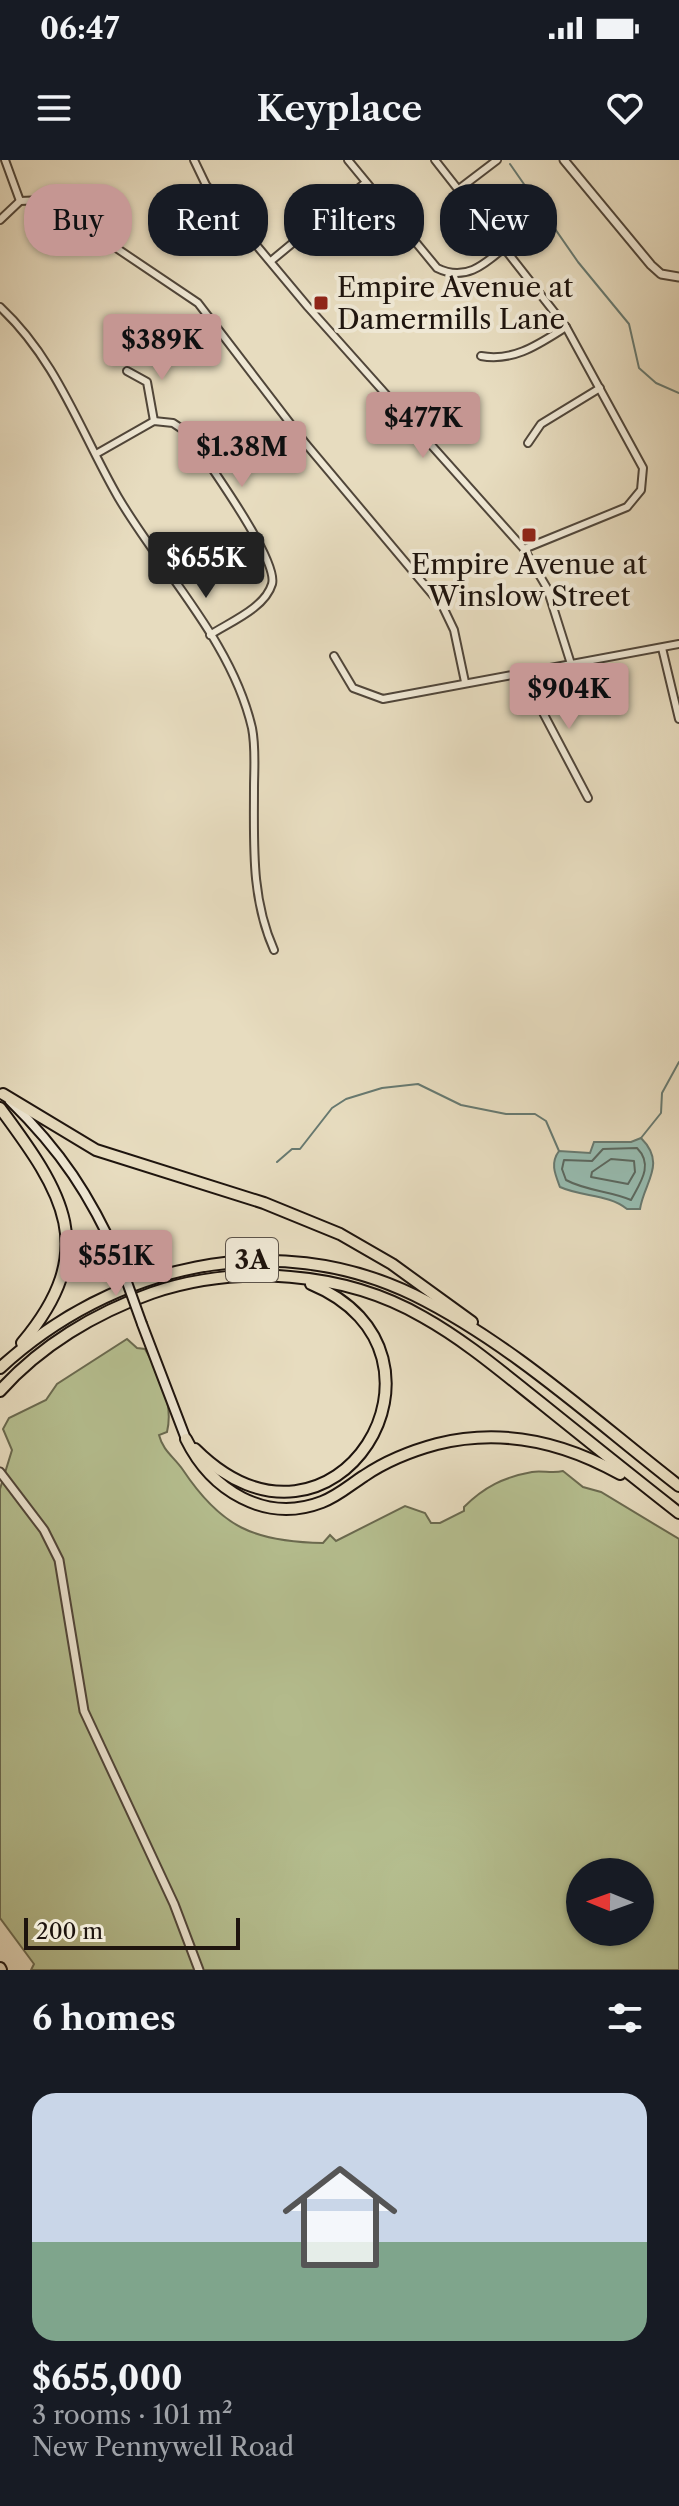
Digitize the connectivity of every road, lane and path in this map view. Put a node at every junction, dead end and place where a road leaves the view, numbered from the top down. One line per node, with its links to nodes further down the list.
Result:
1 (5, 160): 10 (street)
2 (194, 160): 14 (street)
3 (348, 160): 7 (street)
4 (435, 160): 8 (street)
5 (497, 160): 9 (street)
6 (564, 160): 15 (street)
7 (365, 183): 12 (street); 14 (street)
8 (455, 184)
9 (466, 184)
10 (20, 201): 11 (street); 31 (street)
11 (0, 220)
12 (493, 256)
13 (512, 256): 17 (street)
14 (271, 261): 24 (street)
15 (679, 277)
16 (0, 307): 23 (street)
17 (566, 327): 18 (street); 20 (street)
18 (481, 356)
19 (127, 371): 21 (street)
20 (600, 388): 22 (street); 24 (street)
21 (154, 421): 23 (street); 25 (street)
22 (528, 443)
23 (96, 454): 25 (street)
24 (524, 549): 29 (street)
25 (210, 635): 34 (street)
26 (679, 644): 27 (street)
27 (662, 648): 29 (street); 32 (street)
28 (334, 656): 31 (street)
29 (571, 664): 30 (street)
30 (529, 673): 31 (street); 33 (street)
31 (465, 682)
32 (679, 719)
33 (588, 798)
34 (274, 950)
35 (2, 1093): 38 (highway); 41 (main road, bridge)
36 (0, 1108): 39 (highway)
37 (292, 1278): 40 (highway, 3A); 41 (highway); 44 (highway, 3A)
38 (510, 1354): 39 (highway, 3A); 43 (highway, 3A)
39 (1, 1368)
40 (0, 1391)
41 (186, 1439): 44 (highway)
42 (0, 1472): 46 (street)
43 (679, 1486)
44 (647, 1489): 45 (highway, 3A)
45 (679, 1513)
46 (199, 1970)

